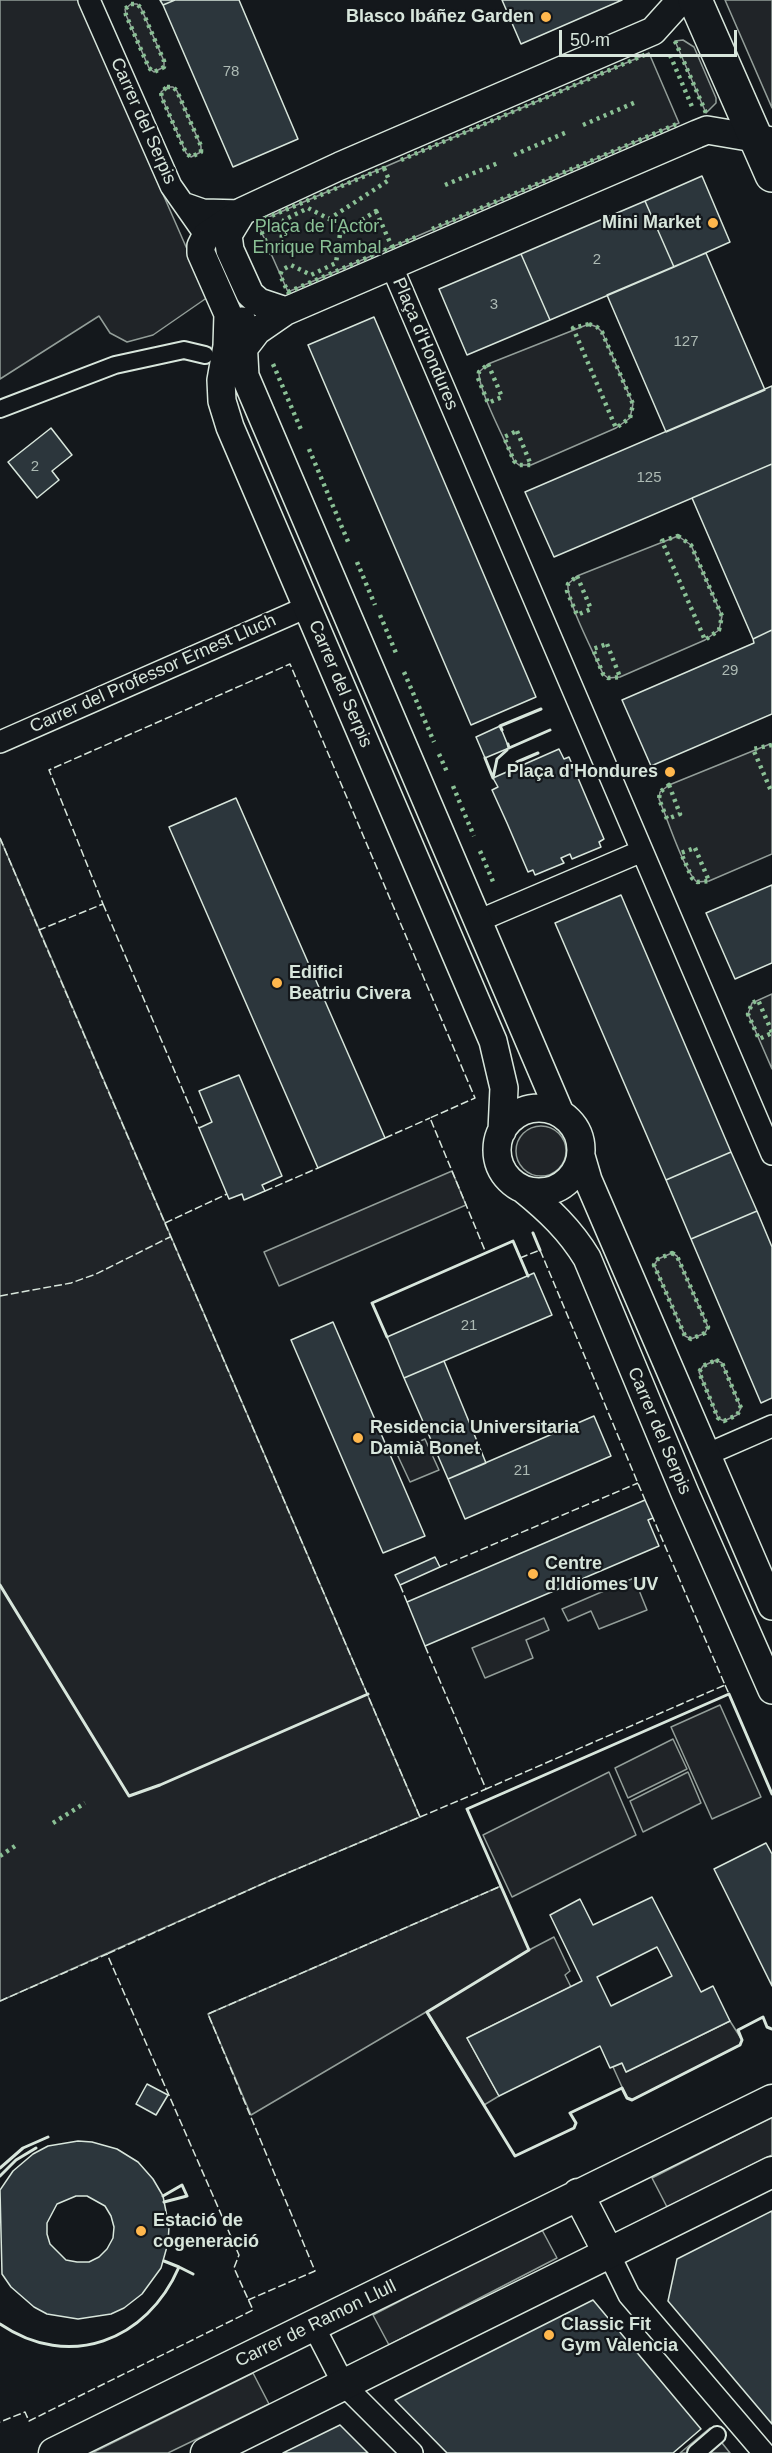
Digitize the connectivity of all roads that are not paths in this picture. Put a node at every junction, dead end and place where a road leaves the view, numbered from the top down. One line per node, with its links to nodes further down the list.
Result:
1 (89, 0): 6 (street, Carrer del Serpis)
2 (681, 0): 7 (street)
3 (695, 0): 4 (main road)
4 (764, 140): 5 (main road); 9 (street)
5 (772, 175)
6 (183, 203): 7 (street); 8 (street, Carrer del Serpis)
7 (243, 211): 8 (street); 10 (street)
8 (206, 236): 11 (street, Carrer del Serpis); 14 (street, Carrer del Serpis)
9 (392, 267): 10 (street); 16 (street, Plaça d'Hondures)
10 (286, 311): 11 (street)
11 (244, 348): 17 (street, Carrer del Serpis)
12 (205, 355): 13 (street)
13 (0, 409)
14 (307, 607): 15 (street, Carrer del Professor Ernest Lluch); 19 (street, Carrer del Serpis)
15 (0, 742)
16 (642, 851): 17 (street); 20 (street, Plaça d'Hondures)
17 (478, 921): 18 (street, Carrer del Serpis)
18 (560, 1113): 19 (street); 21 (street)
19 (502, 1131): 22 (street)
20 (772, 1154)
21 (581, 1156): 22 (street); 24 (street, Carrer del Serpis)
22 (523, 1190): 26 (street, Carrer del Serpis)
23 (772, 1426): 24 (street)
24 (708, 1454): 25 (street, Carrer del Serpis)
25 (772, 1606)
26 (772, 1690)
27 (772, 2100): 29 (main road, Carrer de Ramon Llull)
28 (772, 2172): 30 (main road)
29 (578, 2194): 30 (main road); 31 (main road, Carrer de Ramon Llull)
30 (608, 2252): 32 (main road); 38 (street)
31 (313, 2325): 32 (street); 34 (main road, Carrer de Ramon Llull)
32 (344, 2385): 35 (main road); 36 (street)
33 (717, 2435): 37 (street)
34 (54, 2453)
35 (206, 2453)
36 (412, 2453)
37 (696, 2453)
38 (764, 2453)

